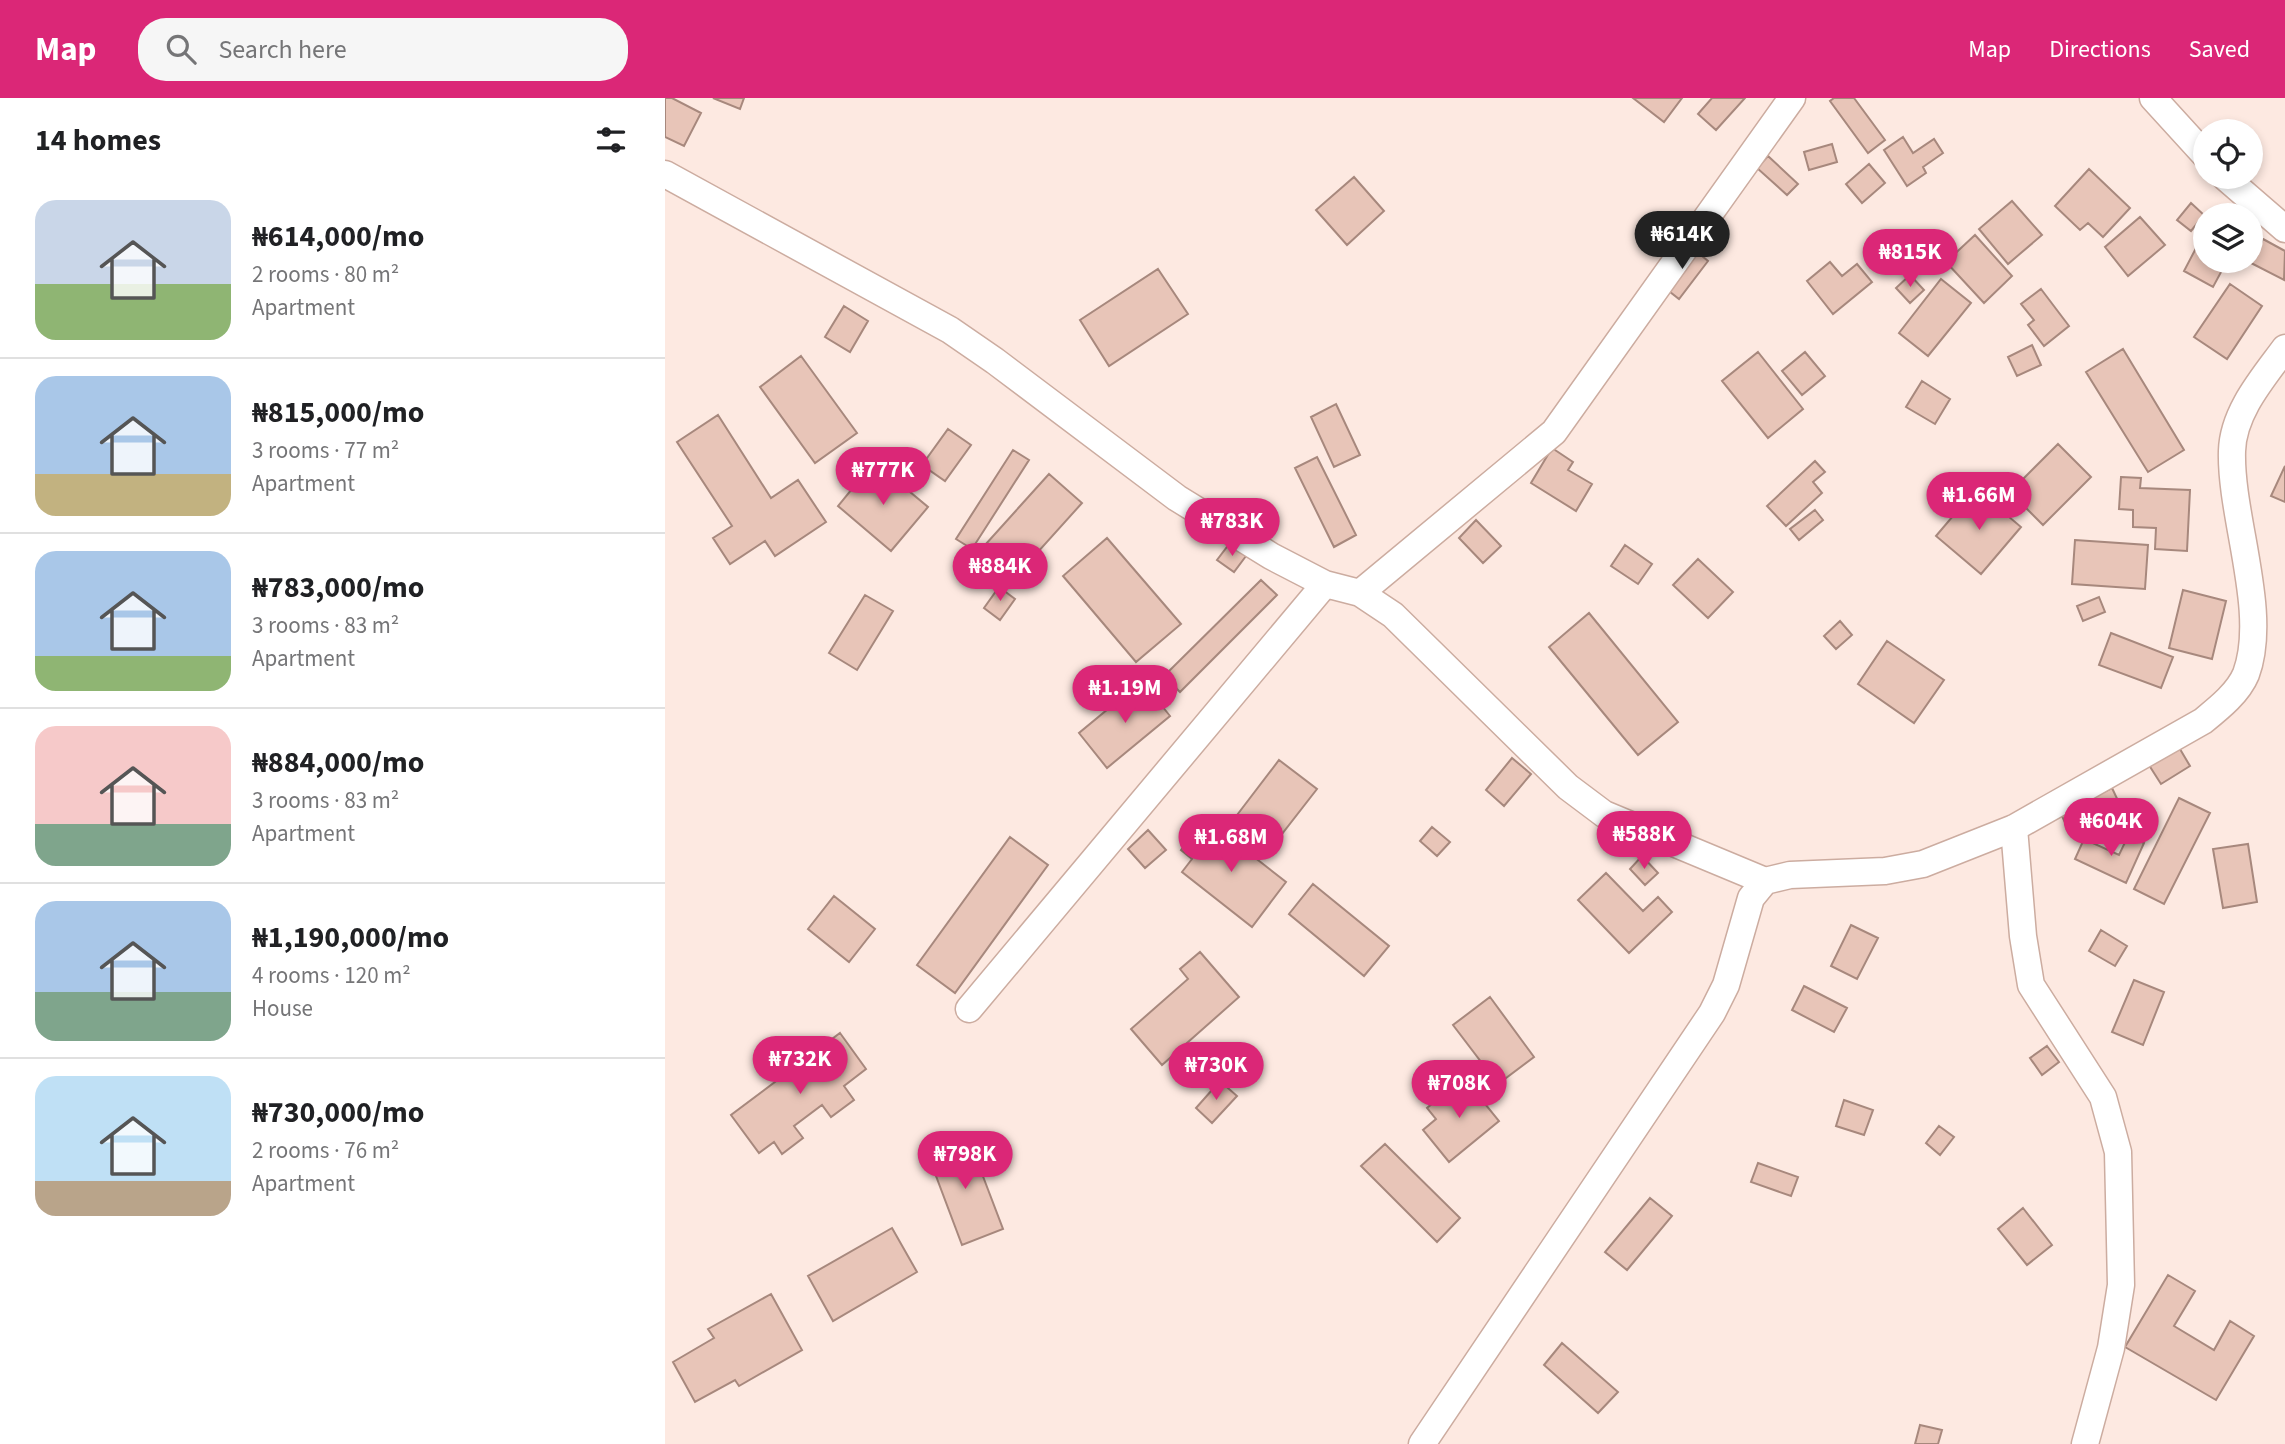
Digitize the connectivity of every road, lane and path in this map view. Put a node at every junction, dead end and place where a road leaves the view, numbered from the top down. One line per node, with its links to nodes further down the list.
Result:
1 (1792, 98): 9 (street)
2 (2153, 98): 3 (street)
3 (2193, 142)
4 (665, 174): 8 (street)
5 (2239, 189): 6 (street)
6 (2285, 229)
7 (2285, 348): 10 (street)
8 (1325, 584): 9 (street); 12 (street)
9 (1360, 593): 11 (street)
10 (2014, 828): 11 (street); 14 (street)
11 (1765, 881): 13 (street)
12 (969, 1009)
13 (1422, 1444)
14 (2085, 1444)

